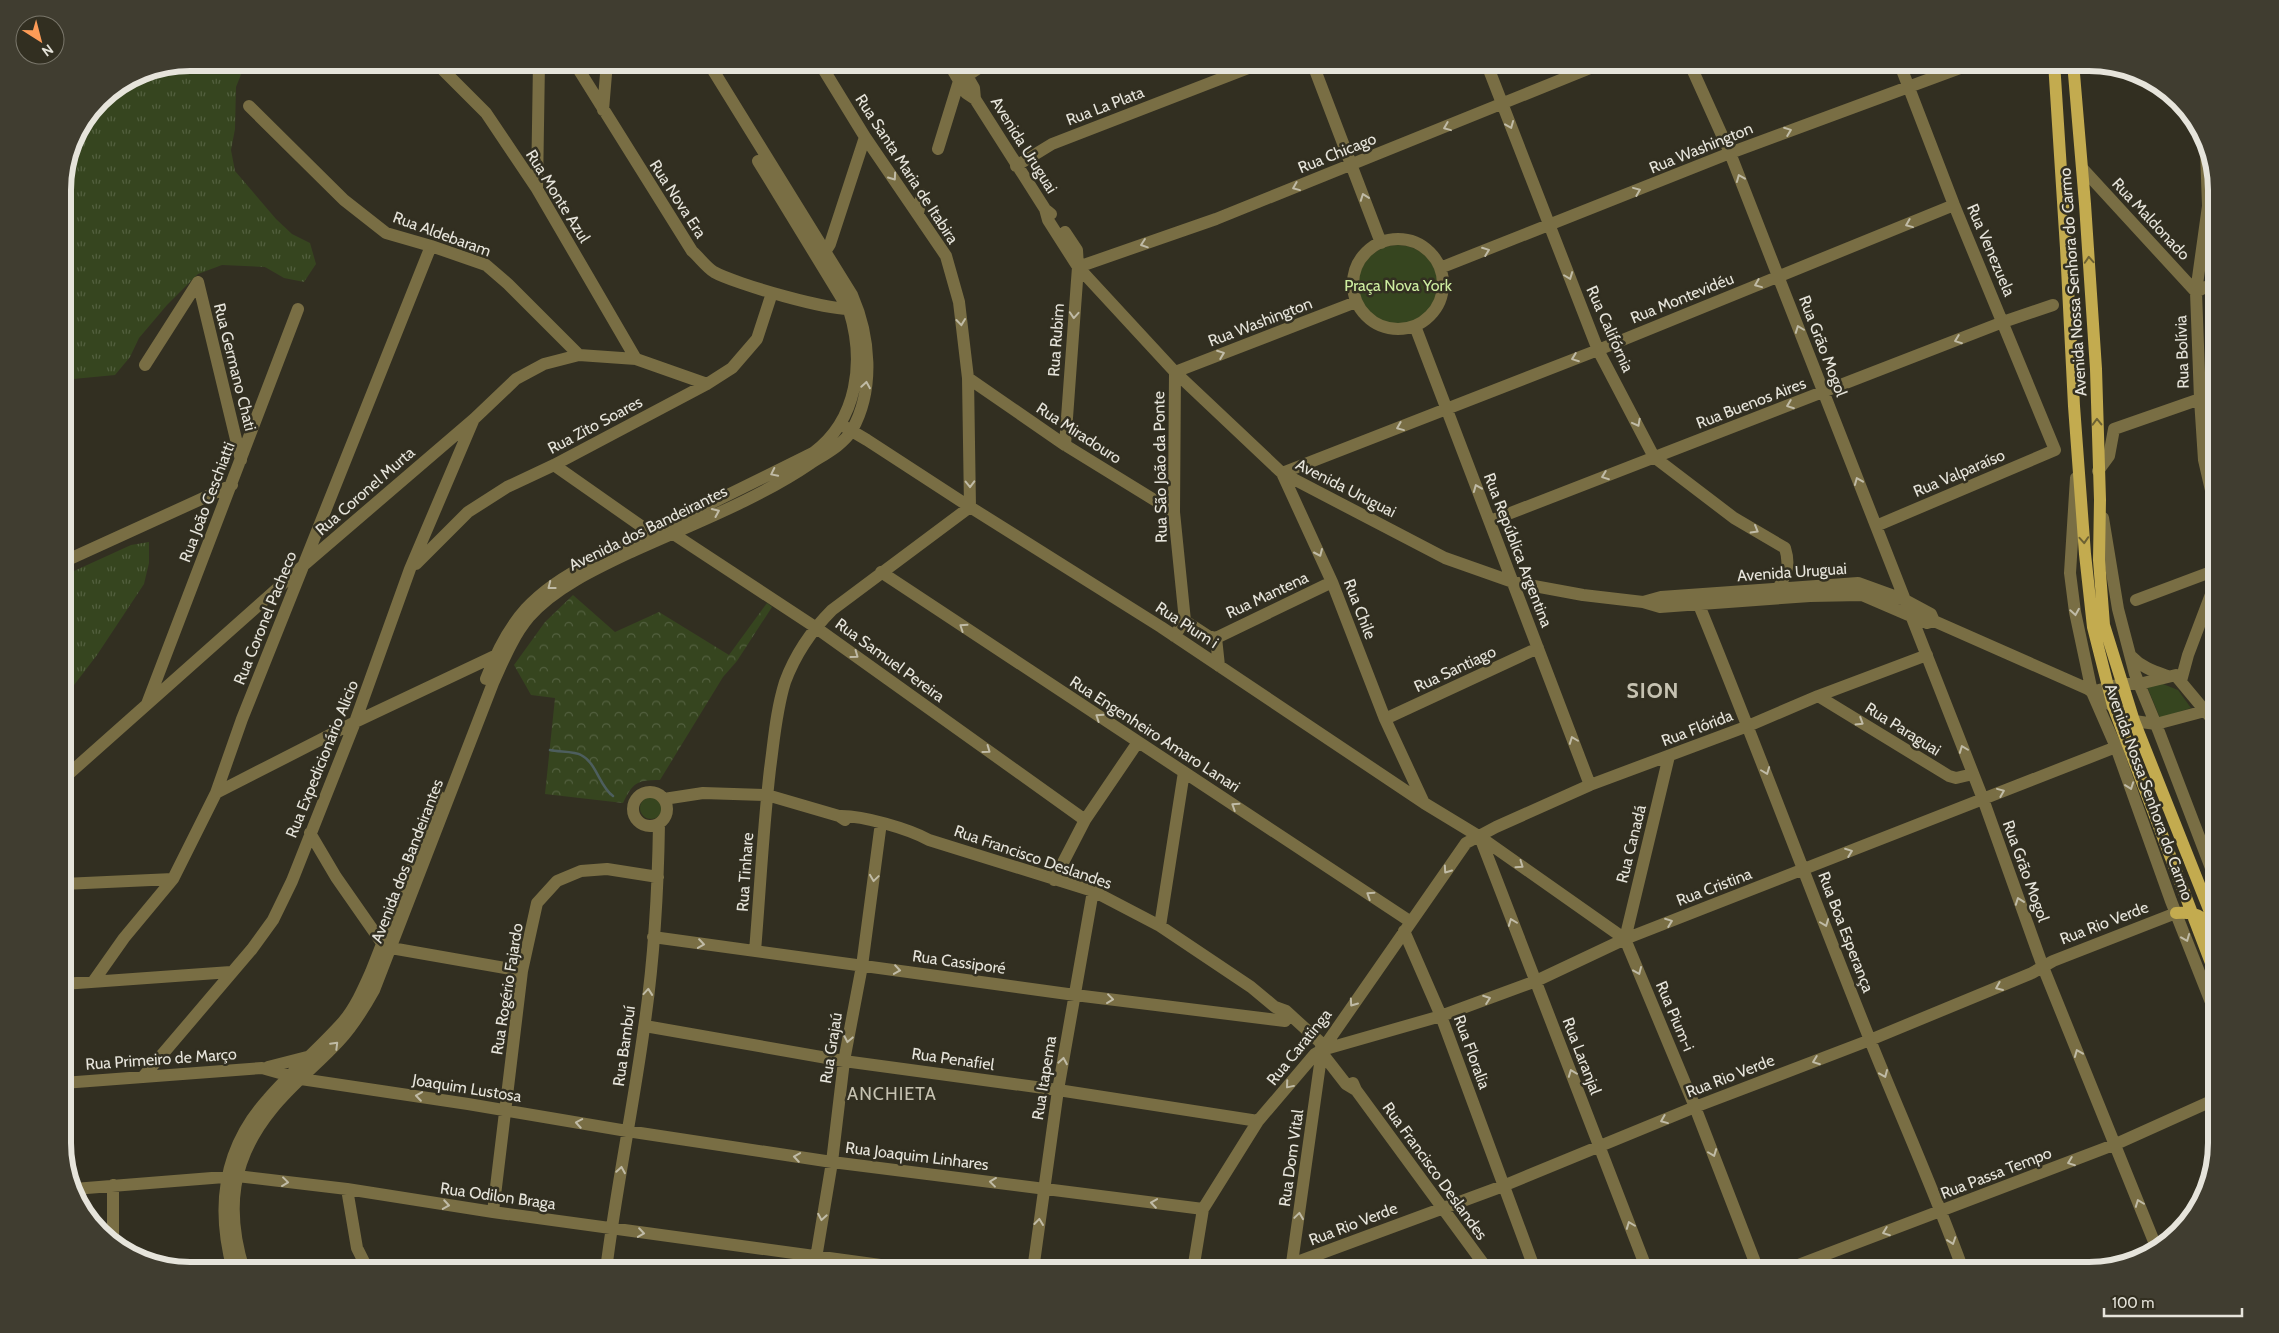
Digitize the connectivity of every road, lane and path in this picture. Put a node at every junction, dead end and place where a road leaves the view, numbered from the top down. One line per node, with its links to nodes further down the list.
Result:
1 (1240, 71): 29 (street, Rua La Plata)
2 (1316, 71): 28 (street)
3 (1490, 71): 22 (street, Rua Califórnia)
4 (1582, 71): 22 (street, Rua Chicago)
5 (1692, 71): 27 (street, Rua Grão Mogol)
6 (1902, 71): 21 (street, Rua Venezuela)
7 (1950, 71): 21 (street, Rua Washington)
8 (2055, 71): 69 (main road, Avenida Nossa Senhora do Carmo)
9 (2074, 71): 30 (main road, Avenida Nossa Senhora do Carmo)
10 (445, 72): 31 (street, Rua Monte Azul)
11 (539, 72): 31 (street)
12 (580, 72): 24 (street, Rua Nova Era)
13 (606, 72): 24 (street)
14 (704, 72): 37 (street, Avenida dos Bandeirantes)
15 (714, 72): 40 (street, Avenida dos Bandeirantes)
16 (825, 72): 25 (street, Rua Santa Maria de Itabira)
17 (958, 72): 20 (street, Avenida Uruguai)
18 (961, 72): 20 (street, Avenida Uruguai)
19 (973, 72): 20 (street)
20 (963, 78): 26 (street); 29 (street, Avenida Uruguai)
21 (1908, 86): 27 (street, Rua Washington, one-way to 21); 33 (street, Rua Venezuela)
22 (1502, 104): 28 (street, Rua Chicago, one-way to 28); 36 (street, Rua Califórnia, one-way to 36)
23 (249, 106): 39 (street, Rua Aldebaram)
24 (603, 110): 46 (street, Rua Nova Era)
25 (865, 137): 34 (street, Rua Santa Maria de Itabira, one-way to 34); 40 (street)
26 (938, 149)
27 (1730, 153): 36 (street, Rua Washington, one-way to 27); 43 (street, Rua Grão Mogol, one-way to 27)
28 (1352, 164): 38 (street, one-way to 28); 41 (street, Rua Chicago, one-way to 41)
29 (1016, 166): 41 (street, Avenida Uruguai)
30 (2082, 168): 45 (street, Rua Maldonado); 73 (main road, Avenida Nossa Senhora do Carmo, one-way to 30)
31 (536, 189): 55 (street, Rua Monte Azul)
32 (922, 194): 34 (street)
33 (1954, 205): 43 (street, Rua Montevidéu, one-way to 43); 51 (street, Rua Venezuela)
34 (918, 213): 58 (street, Rua Santa Maria de Itabira, one-way to 58)
35 (2207, 213): 45 (street, Rua Bolívia)
36 (1550, 226): 42 (street, Rua Washington, one-way to 36); 53 (street, Rua Califórnia, one-way to 53)
37 (806, 239): 40 (street); 50 (street, Avenida dos Bandeirantes)
38 (1381, 243): 42 (street); 47 (street)
39 (431, 246): 54 (street, Rua Aldebaram); 85 (street, Rua Coronel Pacheco)
40 (825, 252): 50 (street, Avenida dos Bandeirantes)
41 (1078, 267): 57 (street, Avenida Uruguai); 67 (street, Rua Rubim, one-way to 67)
42 (1440, 268): 52 (street)
43 (1778, 276): 53 (street, Rua Montevidéu, one-way to 53); 60 (street, Rua Grão Mogol, one-way to 43)
44 (2207, 286): 45 (street)
45 (2196, 292): 61 (street, Rua Bolívia)
46 (772, 293): 50 (street, Rua Nova Era); 59 (street, Rua Zito Soares)
47 (1356, 302): 52 (street); 57 (street, Rua Washington, one-way to 47)
48 (2053, 306): 51 (street, Rua Buenos Aires)
49 (298, 309): 71 (street, Rua João Ceschiatti)
50 (853, 309): 64 (street, Avenida dos Bandeirantes)
51 (2003, 322): 60 (street, Rua Buenos Aires, one-way to 60); 68 (street, Rua Venezuela)
52 (1415, 326): 62 (street, Rua República Argentina)
53 (1598, 350): 62 (street, Rua Montevidéu, one-way to 62); 70 (street, Rua Califórnia, one-way to 70)
54 (578, 355): 55 (street, Rua Coronel Murta); 63 (street, Rua Coronel Murta)
55 (636, 359): 59 (street, Rua Coronel Murta)
56 (144, 364): 71 (street, Rua Germano Chati)
57 (1175, 372): 74 (street, Avenida Uruguai); 79 (street, Rua São João da Ponte)
58 (968, 378): 67 (street, Rua Miradouro); 78 (street, Rua Santa Maria de Itabira, one-way to 78)
59 (707, 384): 72 (street, Rua Zito Soares)
60 (1823, 393): 70 (street, Rua Buenos Aires, one-way to 70); 81 (street, Rua Grão Mogol, one-way to 60)
61 (2200, 399): 73 (street); 75 (street, Rua Bolívia)
62 (1446, 409): 74 (street, Rua Montevidéu, one-way to 74); 80 (street, Rua República Argentina, one-way to 62)
63 (474, 419): 85 (street, Rua Coronel Murta); 86 (street, Rua Expedicionário Alicio)
64 (846, 428): 65 (street, Avenida dos Bandeirantes); 66 (street); 82 (street, Avenida dos Bandeirantes, one-way to 82)
65 (841, 442): 66 (street); 83 (street, Avenida dos Bandeirantes, one-way to 65)
66 (873, 444): 78 (street, Rua Pium i)
67 (1065, 445): 79 (street, Rua Miradouro)
68 (2055, 450): 81 (street, Rua Valparaíso)
69 (2078, 456): 113 (street, Avenida Nossa Senhora do Carmo, one-way to 113); 117 (main road, Avenida Nossa Senhora do Carmo, one-way to 117)
70 (1654, 457): 80 (street, Rua Buenos Aires, one-way to 80); 88 (street, Rua Califórnia, one-way to 88)
71 (241, 460): 76 (street, Rua João Ceschiatti)
72 (554, 465): 82 (street); 86 (street, Rua Zito Soares)
73 (2098, 471): 77 (main road, Avenida Nossa Senhora do Carmo)
74 (1282, 473): 90 (street, Rua Chile, one-way to 90); 91 (street, Avenida Uruguai)
75 (2207, 474)
76 (232, 485): 84 (street); 121 (street, Rua João Ceschiatti)
77 (2100, 500): 111 (street, Avenida Nossa Senhora do Carmo); 117 (main road, Avenida Nossa Senhora do Carmo)
78 (970, 507): 87 (street, Rua Tinhare); 104 (street, Rua Pium i)
79 (1174, 512): 101 (street, Rua São João da Ponte)
80 (1490, 520): 91 (street, Rua República Argentina)
81 (1876, 526): 95 (street, Rua Grão Mogol)
82 (651, 533): 110 (street, Avenida dos Bandeirantes, one-way to 110)
83 (672, 533): 103 (street, Rua Samuel Pereira); 109 (street, Avenida dos Bandeirantes)
84 (72, 558)
85 (305, 564): 121 (street, Rua Coronel Murta); 140 (street, Rua Coronel Pacheco)
86 (410, 569): 128 (street, Rua Expedicionário Alicio)
87 (881, 572): 103 (street, Rua Tinhare); 131 (street, Rua Engenheiro Amaro Lanari, one-way to 87)
88 (1787, 572): 92 (street); 93 (street)
89 (2207, 573): 96 (street)
90 (1332, 582): 106 (street, Rua Mantena); 126 (street, Rua Chile)
91 (1513, 582): 97 (street, Avenida Uruguai); 107 (street, Rua República Argentina)
92 (1798, 586): 93 (street, Avenida Uruguai); 94 (street); 95 (street, Avenida Uruguai)
93 (1779, 588): 97 (street, Avenida Uruguai)
94 (1810, 596): 99 (street, Avenida Uruguai); 100 (street, Avenida Uruguai)
95 (1905, 600): 100 (street, Rua Grão Mogol); 102 (street, Avenida Uruguai)
96 (2136, 600)
97 (1643, 602): 99 (street, Avenida Uruguai)
98 (2207, 604): 114 (street)
99 (1699, 605): 130 (street, Rua Boa Esperança)
100 (1910, 616): 102 (street, Avenida Uruguai); 108 (street, Rua Grão Mogol)
101 (1185, 622): 104 (street); 105 (street); 106 (street, Rua Mantena)
102 (1931, 622): 108 (street); 115 (street, Avenida Uruguai)
103 (815, 626): 141 (street, Rua Tinhare); 146 (street, Rua Samuel Pereira, one-way to 146)
104 (1161, 627): 105 (street, Rua Pium i)
105 (1174, 636): 112 (street, Rua Pium i)
106 (1216, 638): 112 (street, Rua Mantena)
107 (1538, 648): 126 (street, Rua Santiago); 139 (street, Rua República Argentina, one-way to 107)
108 (1924, 649): 119 (street, Rua Flórida); 137 (street, Rua Grão Mogol, one-way to 108)
109 (508, 651): 110 (street); 171 (street, Avenida dos Bandeirantes)
110 (495, 656): 128 (street); 171 (street, Avenida dos Bandeirantes)
111 (2130, 656): 114 (street); 116 (street, Avenida Nossa Senhora do Carmo)
112 (1219, 666): 138 (street, Rua Pium i)
113 (2088, 671): 115 (street); 118 (street, Avenida Nossa Senhora do Carmo)
114 (2175, 677): 116 (street); 120 (street)
115 (2066, 680): 118 (street, Avenida Uruguai)
116 (2139, 684): 117 (street); 129 (street, Avenida Nossa Senhora do Carmo)
117 (2115, 685): 118 (street); 122 (main road, Avenida Nossa Senhora do Carmo); 127 (main road, Avenida Nossa Senhora do Carmo)
118 (2092, 692): 122 (street, Avenida Uruguai); 132 (street, Avenida Nossa Senhora do Carmo)
119 (1818, 696): 130 (street, Rua Flórida); 137 (street, Rua Paraguai, one-way to 137)
120 (2196, 700): 123 (street); 125 (street)
121 (146, 706): 135 (street, Rua Coronel Murta)
122 (2113, 706): 127 (street, Avenida Uruguai); 152 (main road, Avenida Nossa Senhora do Carmo)
123 (2208, 708)
124 (2208, 711): 125 (street)
125 (2192, 714): 129 (street)
126 (1385, 719): 134 (street, Rua Chile)
127 (2134, 721): 129 (street); 161 (main road, Avenida Nossa Senhora do Carmo)
128 (355, 722): 140 (street); 149 (street, Rua Expedicionário Alicio)
129 (2156, 724): 154 (street, Avenida Nossa Senhora do Carmo)
130 (1748, 726): 133 (street, Rua Flórida); 155 (street, Rua Boa Esperança, one-way to 155)
131 (1138, 742): 136 (street, Rua Engenheiro Amaro Lanari); 146 (street)
132 (2116, 746): 142 (street, Rua Cristina, one-way to 132); 165 (street, Avenida Nossa Senhora do Carmo, one-way to 165)
133 (1669, 756): 139 (street, Rua Flórida); 170 (street, Rua Canadá)
134 (1404, 759): 138 (street); 143 (street, Rua Chile)
135 (72, 771)
136 (1184, 772): 167 (street); 168 (street, Rua Engenheiro Amaro Lanari, one-way to 136)
137 (1973, 774): 142 (street, Rua Grão Mogol)
138 (1388, 780): 143 (street, Rua Pium i)
139 (1590, 785): 150 (street, Rua Flórida)
140 (216, 793): 157 (street, Rua Coronel Pacheco)
141 (767, 795): 144 (street, Rua Francisco Deslandes); 145 (street, Rua Francisco Deslandes); 172 (street, Rua Tinhare)
142 (1983, 800): 155 (street, Rua Cristina, one-way to 142); 175 (street, Rua Grão Mogol, one-way to 142)
143 (1424, 803): 150 (street, Rua Pium i)
144 (666, 806): 147 (street); 147 (street)
145 (839, 816): 148 (street, Rua Francisco Deslandes); 151 (street, Rua Francisco Deslandes)
146 (1085, 820): 158 (street)
147 (659, 824): 156 (street, Rua Bambuí)
148 (880, 830): 151 (street, Rua Francisco Deslandes); 174 (street, Rua Grajaú, one-way to 174)
149 (310, 832): 171 (street); 177 (street, Rua Expedicionário Alicio)
150 (1480, 837): 153 (street, Rua Laranjal); 168 (street, Rua Caratinga, one-way to 168)
151 (929, 840): 158 (street, Rua Francisco Deslandes)
152 (2165, 843): 161 (main road); 164 (main road, Avenida Nossa Senhora do Carmo)
153 (1489, 850): 170 (street, one-way to 170); 178 (street, Rua Laranjal, one-way to 153)
154 (2208, 860)
155 (1804, 870): 170 (street, Rua Cristina, one-way to 155); 188 (street, Rua Boa Esperança, one-way to 188)
156 (658, 877): 169 (street, Rua Bambuí); 176 (street, Rua Rogério Fajardo)
157 (173, 879): 159 (street); 179 (street, Rua Coronel Pacheco)
158 (1054, 880): 160 (street, Rua Francisco Deslandes)
159 (72, 884)
160 (1093, 891): 167 (street, Rua Francisco Deslandes); 182 (street, Rua Itapema)
161 (2203, 895): 162 (main road); 163 (main road, Avenida Nossa Senhora do Carmo)
162 (2208, 896)
163 (2208, 907)
164 (2191, 912): 165 (main road); 166 (main road); 173 (main road, Avenida Nossa Senhora do Carmo)
165 (2176, 913): 175 (street, Rua Rio Verde); 181 (street, Avenida Nossa Senhora do Carmo, one-way to 181)
166 (2208, 925)
167 (1160, 926): 183 (street, Rua Francisco Deslandes)
168 (1408, 926): 184 (street, Rua Floralia); 189 (street, Rua Caratinga, one-way to 189)
169 (653, 937): 172 (street, Rua Cassiporé, one-way to 172); 187 (street, Rua Bambuí, one-way to 169)
170 (1624, 939): 178 (street, Rua Cristina); 198 (street, Rua Pium-i, one-way to 198)
171 (386, 946): 176 (street); 190 (street, Avenida dos Bandeirantes); 194 (street, Avenida dos Bandeirantes, one-way to 171)
172 (755, 951): 174 (street, Rua Cassiporé)
173 (2208, 955)
174 (862, 966): 182 (street, Rua Cassiporé, one-way to 182); 191 (street, Rua Grajaú, one-way to 191)
175 (2043, 967): 188 (street, Rua Rio Verde, one-way to 188); 202 (street, Rua Grão Mogol, one-way to 175)
176 (522, 971): 199 (street, Rua Rogério Fajardo)
177 (231, 972): 179 (street); 193 (street, Rua Expedicionário Alicio)
178 (1536, 981): 184 (street, Rua Cristina, one-way to 178); 203 (street, Rua Laranjal, one-way to 178)
179 (93, 982): 180 (street)
180 (72, 983)
181 (2208, 993)
182 (1074, 995): 185 (street, Rua Cassiporé, one-way to 185); 196 (street, Rua Itapema, one-way to 182)
183 (1275, 1007): 185 (street); 186 (street, Rua Francisco Deslandes); 189 (street, Rua Francisco Deslandes)
184 (1441, 1016): 189 (street, Rua Cristina); 207 (street, Rua Floralia)
185 (1260, 1019): 186 (street, Rua Cassiporé)
186 (1285, 1021): 189 (street, Rua Francisco Deslandes)
187 (645, 1026): 191 (street, Rua Penafiel); 201 (street, Rua Bambuí)
188 (1870, 1040): 198 (street, Rua Rio Verde, one-way to 198); 213 (street, Rua Boa Esperança, one-way to 213)
189 (1322, 1050): 200 (street, Rua Caratinga, one-way to 200); 211 (street, Rua Francisco Deslandes); 226 (street, Rua Dom Vital, one-way to 189)
190 (309, 1056): 192 (street, Rua Primeiro de Março); 194 (street, Avenida dos Bandeirantes)
191 (844, 1061): 196 (street, Rua Penafiel); 204 (street, Rua Grajaú)
192 (262, 1068): 193 (street, Rua Primeiro de Março); 194 (street, Rua Primeiro de Março)
193 (143, 1077): 195 (street, Rua Primeiro de Março)
194 (296, 1077): 199 (street, Joaquim Lustosa, one-way to 194); 205 (street, Avenida dos Bandeirantes)
195 (72, 1082)
196 (1058, 1090): 200 (street, Rua Penafiel); 209 (street, Rua Itapema)
197 (2208, 1103): 202 (street, Rua Passa Tempo)
198 (1695, 1107): 203 (street, Rua Rio Verde, one-way to 203); 231 (street, Rua Pium-i, one-way to 231)
199 (506, 1110): 201 (street, Joaquim Lustosa, one-way to 199); 214 (street, Rua Rogério Fajardo)
200 (1258, 1121): 212 (street, Rua Caratinga)
201 (627, 1131): 204 (street, Rua Joaquim Linhares, one-way to 201); 215 (street, Rua Bambuí, one-way to 201)
202 (2116, 1144): 213 (street, Rua Passa Tempo, one-way to 213); 217 (street, Rua Grão Mogol, one-way to 202)
203 (1600, 1146): 207 (street, Rua Rio Verde); 230 (street, Rua Laranjal, one-way to 203)
204 (832, 1162): 209 (street, Rua Joaquim Linhares, one-way to 204); 223 (street, Rua Grajaú, one-way to 223)
205 (232, 1176): 206 (street, Rua Odilon Braga); 210 (street, Rua Odilon Braga, one-way to 210); 218 (street, Avenida dos Bandeirantes); 219 (street, Avenida dos Bandeirantes)
206 (113, 1185): 208 (street, Rua Odilon Braga); 216 (street)
207 (1503, 1186): 211 (street, Rua Rio Verde); 229 (street, Rua Floralia)
208 (80, 1188)
209 (1043, 1188): 212 (street, Rua Joaquim Linhares, one-way to 209); 224 (street, Rua Itapema, one-way to 209)
210 (347, 1189): 214 (street, Rua Odilon Braga, one-way to 214); 220 (street)
211 (1442, 1208): 227 (street, Rua Rio Verde); 228 (street, Rua Francisco Deslandes)
212 (1203, 1209): 225 (street, Rua Caratinga)
213 (1942, 1211): 232 (street, Rua Passa Tempo, one-way to 232); 233 (street, Rua Boa Esperança, one-way to 233)
214 (492, 1212): 215 (street, Rua Odilon Braga)
215 (611, 1229): 221 (street, Rua Bambuí); 222 (street, Rua Odilon Braga, one-way to 222)
216 (113, 1233)
217 (2154, 1242)
218 (231, 1262)
219 (242, 1262)
220 (364, 1262)
221 (607, 1262)
222 (802, 1262)
223 (814, 1262)
224 (1034, 1262)
225 (1194, 1262)
226 (1293, 1262)
227 (1305, 1262)
228 (1482, 1262)
229 (1531, 1262)
230 (1644, 1262)
231 (1755, 1262)
232 (1806, 1262)
233 (1960, 1262)

